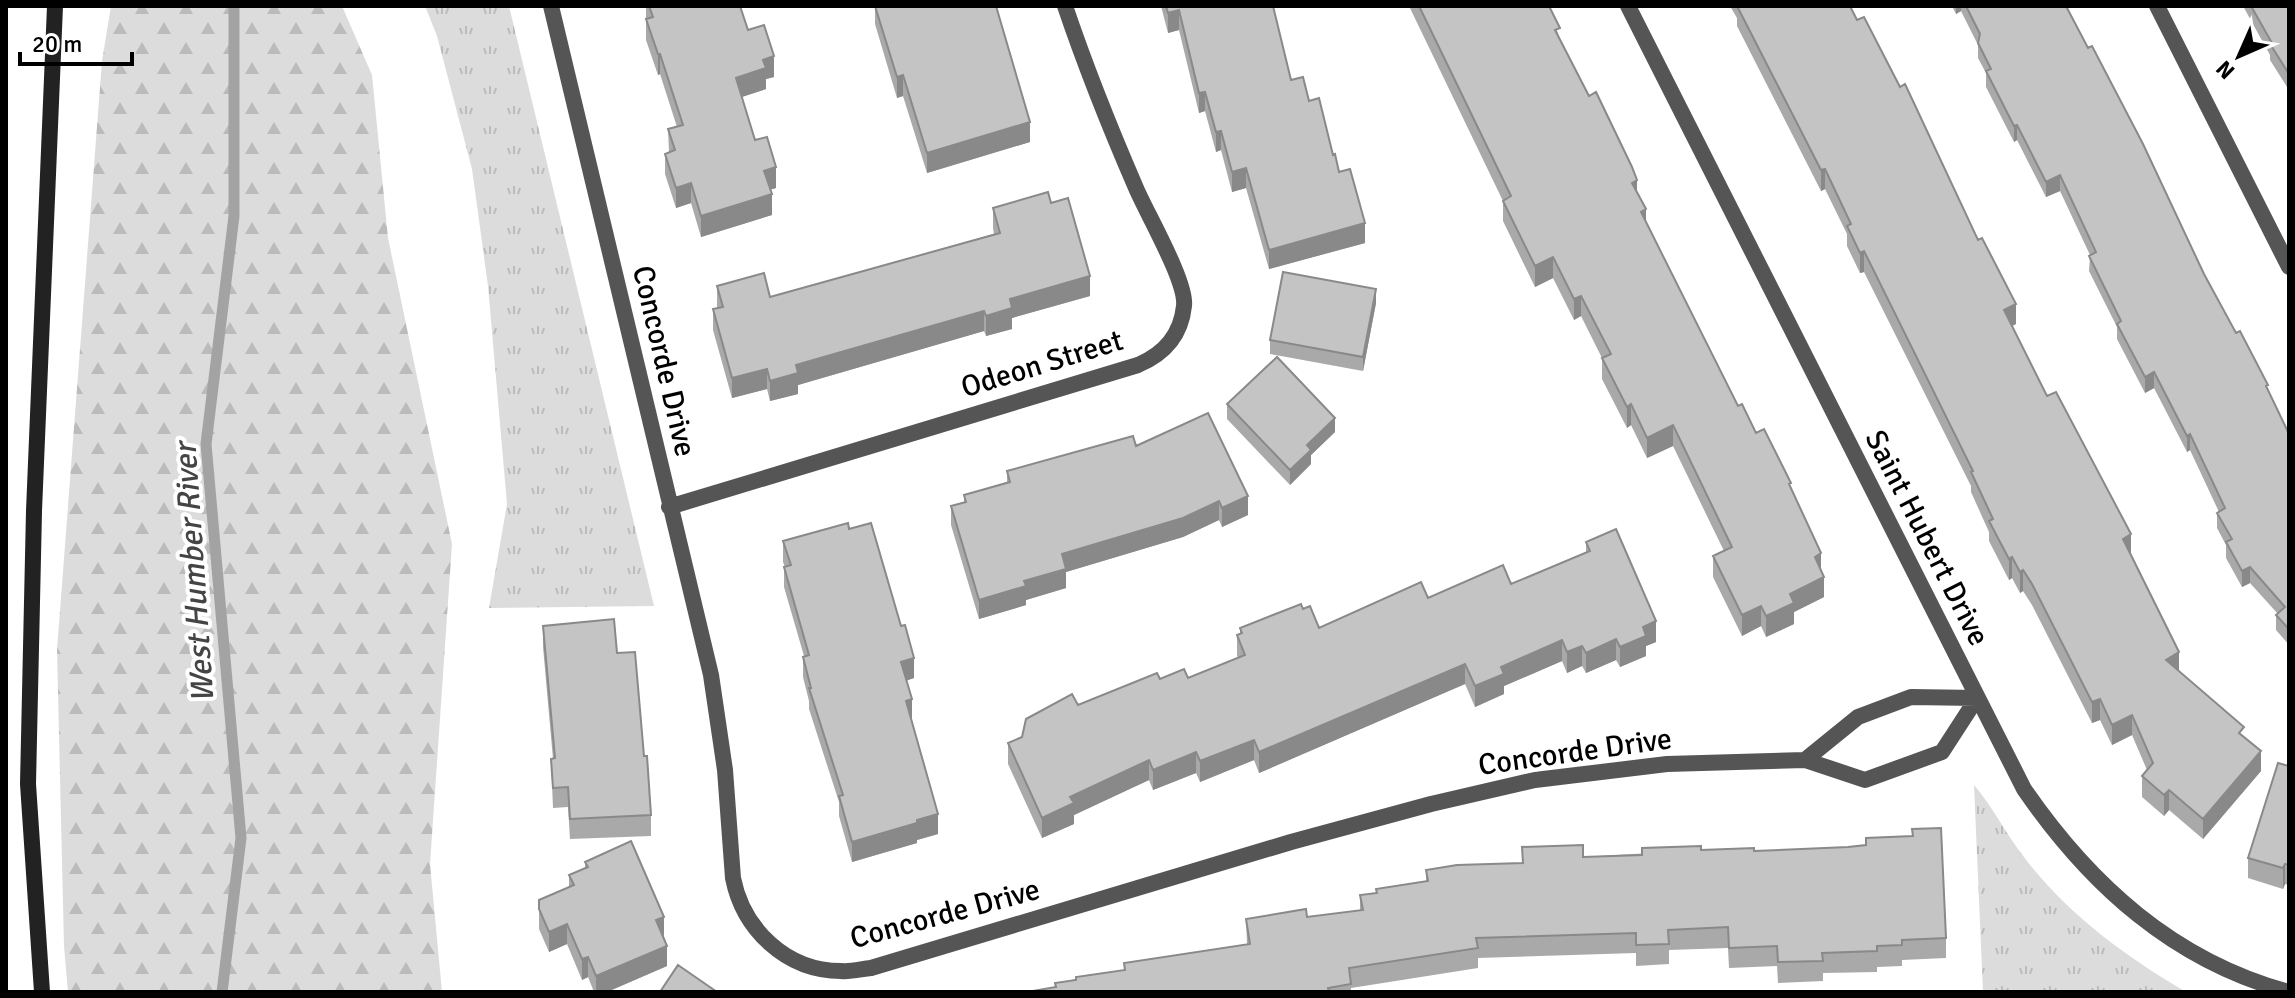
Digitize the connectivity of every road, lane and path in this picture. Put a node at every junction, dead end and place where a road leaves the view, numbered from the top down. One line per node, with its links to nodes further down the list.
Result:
1 (55, 6): 10 (street)
2 (551, 6): 7 (street, Concorde Drive)
3 (1065, 6): 7 (street, Odeon Street)
4 (1628, 6): 8 (street, Saint Hubert Drive)
5 (2157, 6): 6 (street)
6 (2289, 267)
7 (669, 507): 9 (street, Concorde Drive)
8 (1977, 698): 9 (street); 9 (street, Concorde Drive); 11 (street, Saint Hubert Drive)
9 (1805, 760)
10 (42, 992)
11 (2289, 992)

